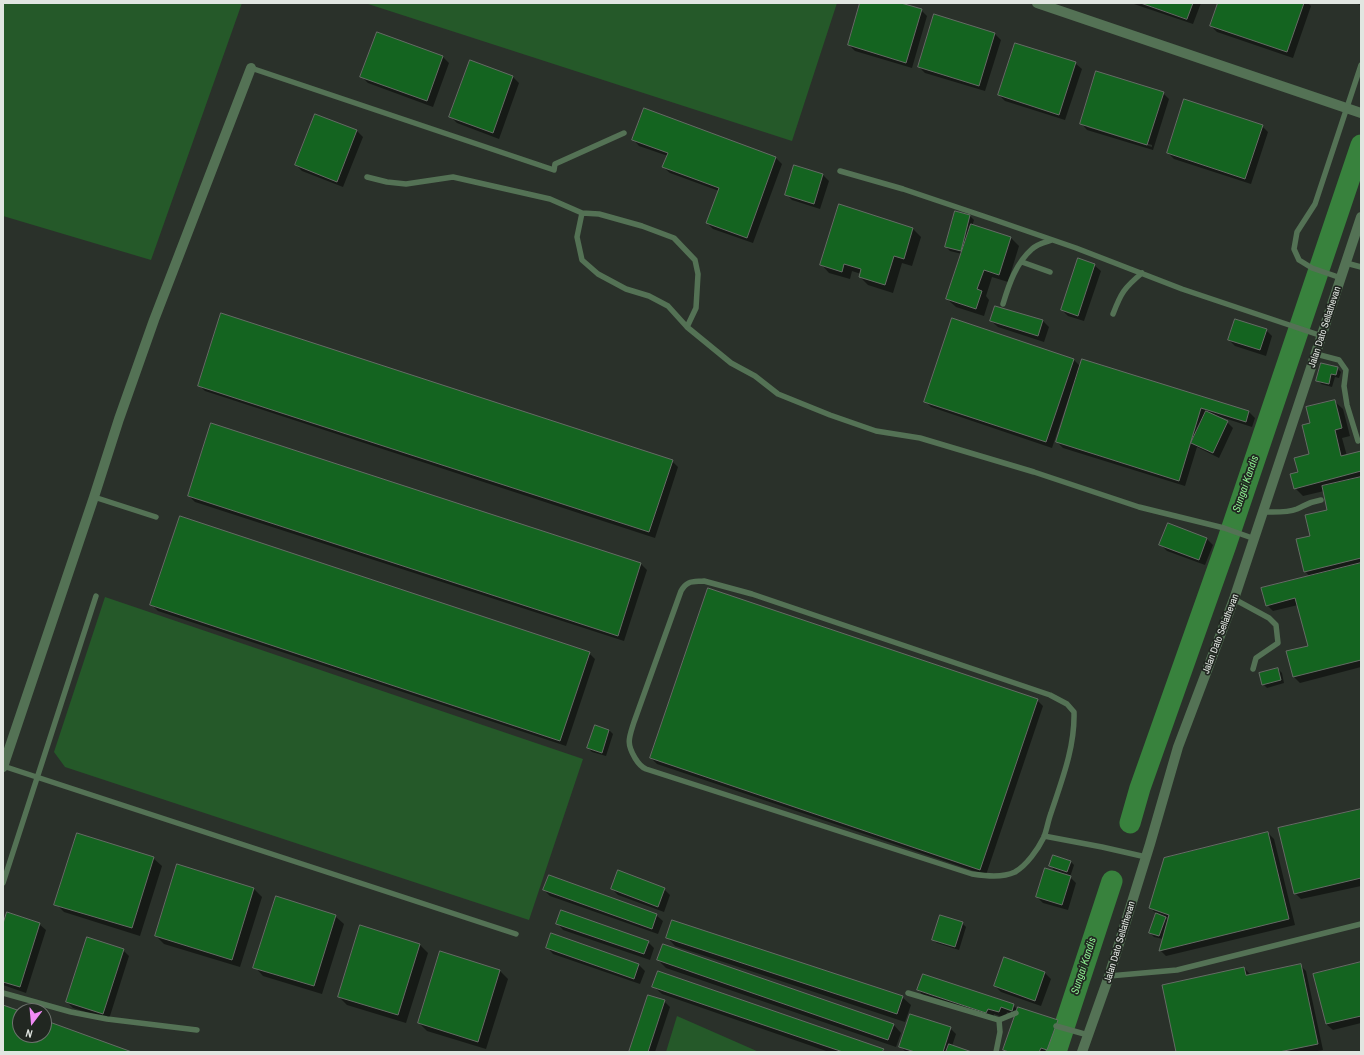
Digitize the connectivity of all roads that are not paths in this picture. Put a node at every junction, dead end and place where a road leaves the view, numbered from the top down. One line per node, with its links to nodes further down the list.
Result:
1 (1037, 3): 4 (street)
2 (1361, 65): 4 (lane)
3 (251, 68): 6 (lane); 24 (street)
4 (1347, 108): 5 (street); 17 (lane)
5 (1361, 113)
6 (624, 133)
7 (840, 171): 11 (lane)
8 (367, 177): 9 (lane)
9 (582, 213): 20 (lane); 20 (lane)
10 (1361, 217): 13 (street, Jalan Dato Sellathevan)
11 (1052, 240): 12 (lane); 16 (lane)
12 (1022, 262): 15 (lane); 18 (lane)
13 (1346, 262): 14 (lane); 17 (street, Jalan Dato Sellathevan)
14 (1361, 267)
15 (1050, 272)
16 (1142, 273): 19 (lane); 21 (lane)
17 (1341, 278): 21 (street, Jalan Dato Sellathevan)
18 (1003, 304)
19 (1113, 314)
20 (687, 328): 28 (lane)
21 (1322, 336): 22 (street, Jalan Dato Sellathevan)
22 (1316, 354): 23 (lane); 26 (street, Jalan Dato Sellathevan)
23 (1358, 441)
24 (94, 497): 27 (lane); 32 (street)
25 (1321, 500): 26 (lane)
26 (1264, 512): 28 (street, Jalan Dato Sellathevan)
27 (156, 517)
28 (1255, 538): 30 (street, Jalan Dato Sellathevan)
29 (96, 596): 33 (lane)
30 (1234, 599): 31 (lane); 35 (street, Jalan Dato Sellathevan)
31 (1252, 669)
32 (3, 767): 33 (lane)
33 (38, 777): 36 (lane); 38 (lane)
34 (1044, 836): 34 (lane); 35 (lane)
35 (1146, 857): 39 (street, Jalan Dato Sellathevan)
36 (3, 883)
37 (1361, 924): 39 (lane)
38 (516, 934)
39 (1109, 976): 46 (street, Jalan Dato Sellathevan)
40 (3, 993): 45 (lane)
41 (908, 993): 43 (lane)
42 (1016, 1013): 43 (lane)
43 (999, 1020): 47 (lane)
44 (1057, 1027): 46 (lane)
45 (196, 1030)
46 (1088, 1035): 48 (street, Jalan Dato Sellathevan)
47 (996, 1052)
48 (1082, 1052)

